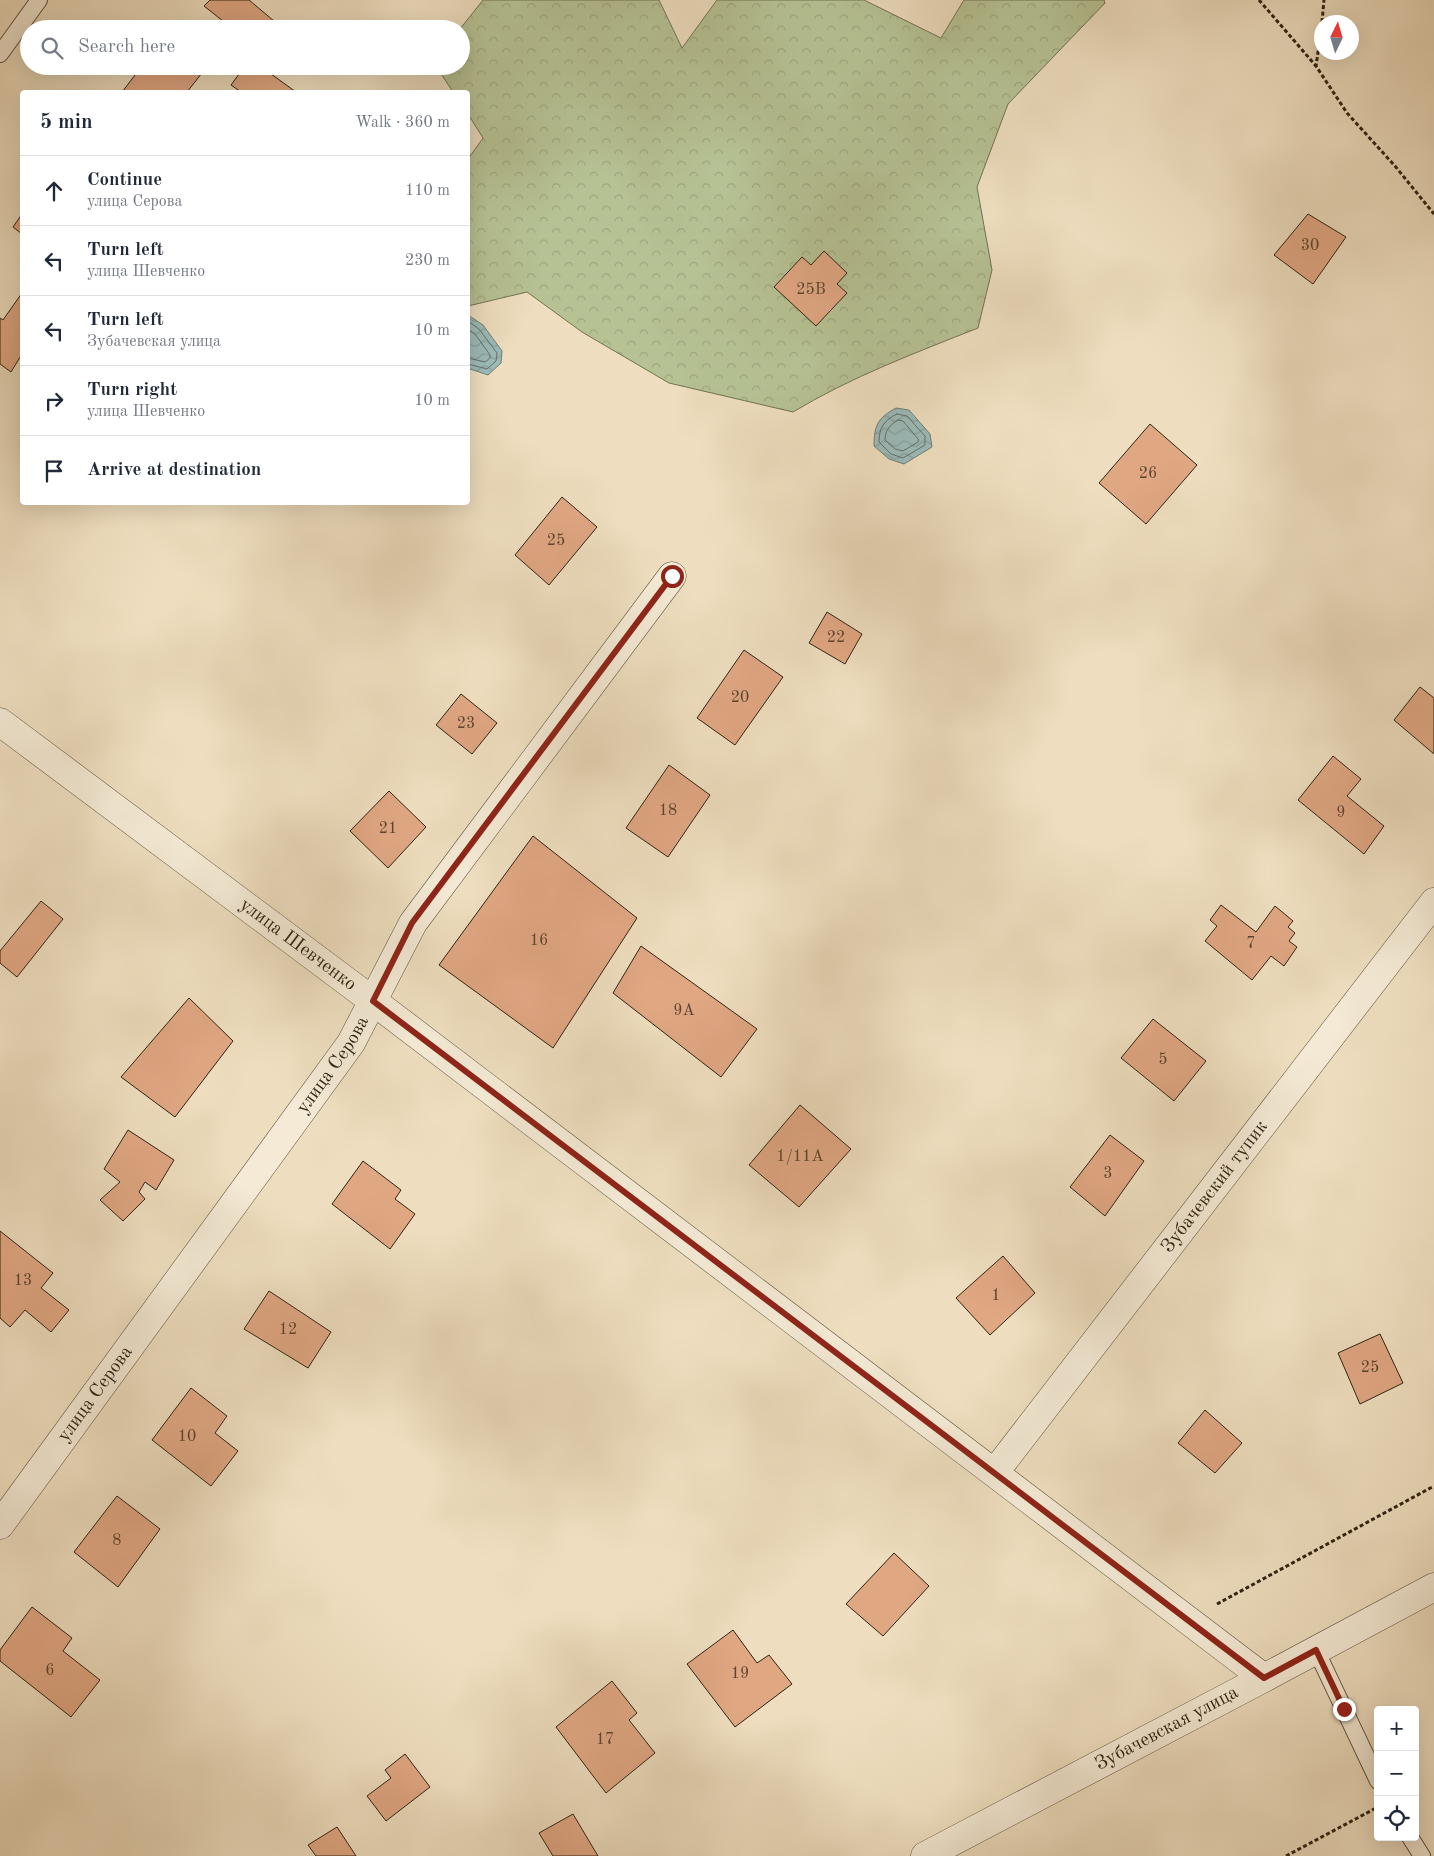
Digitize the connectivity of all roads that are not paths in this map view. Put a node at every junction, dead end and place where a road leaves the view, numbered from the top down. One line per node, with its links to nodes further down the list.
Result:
1 (39, 0): 2 (lane)
2 (25, 20)
3 (20, 26): 4 (lane)
4 (0, 54)
5 (672, 576): 8 (street, улица Серова)
6 (0, 722): 8 (street, улица Шевченко)
7 (1434, 902): 9 (street, Зубачевский тупик)
8 (373, 1001): 9 (street, улица Шевченко); 10 (street, улица Серова)
9 (995, 1472): 13 (street, улица Шевченко)
10 (0, 1526)
11 (1434, 1586): 12 (street, Зубачевская улица)
12 (1316, 1650): 13 (street, Зубачевская улица); 14 (lane)
13 (1264, 1678): 16 (street, Зубачевская улица)
14 (1374, 1773)
15 (1413, 1841): 17 (lane)
16 (925, 1856)
17 (1422, 1856)

